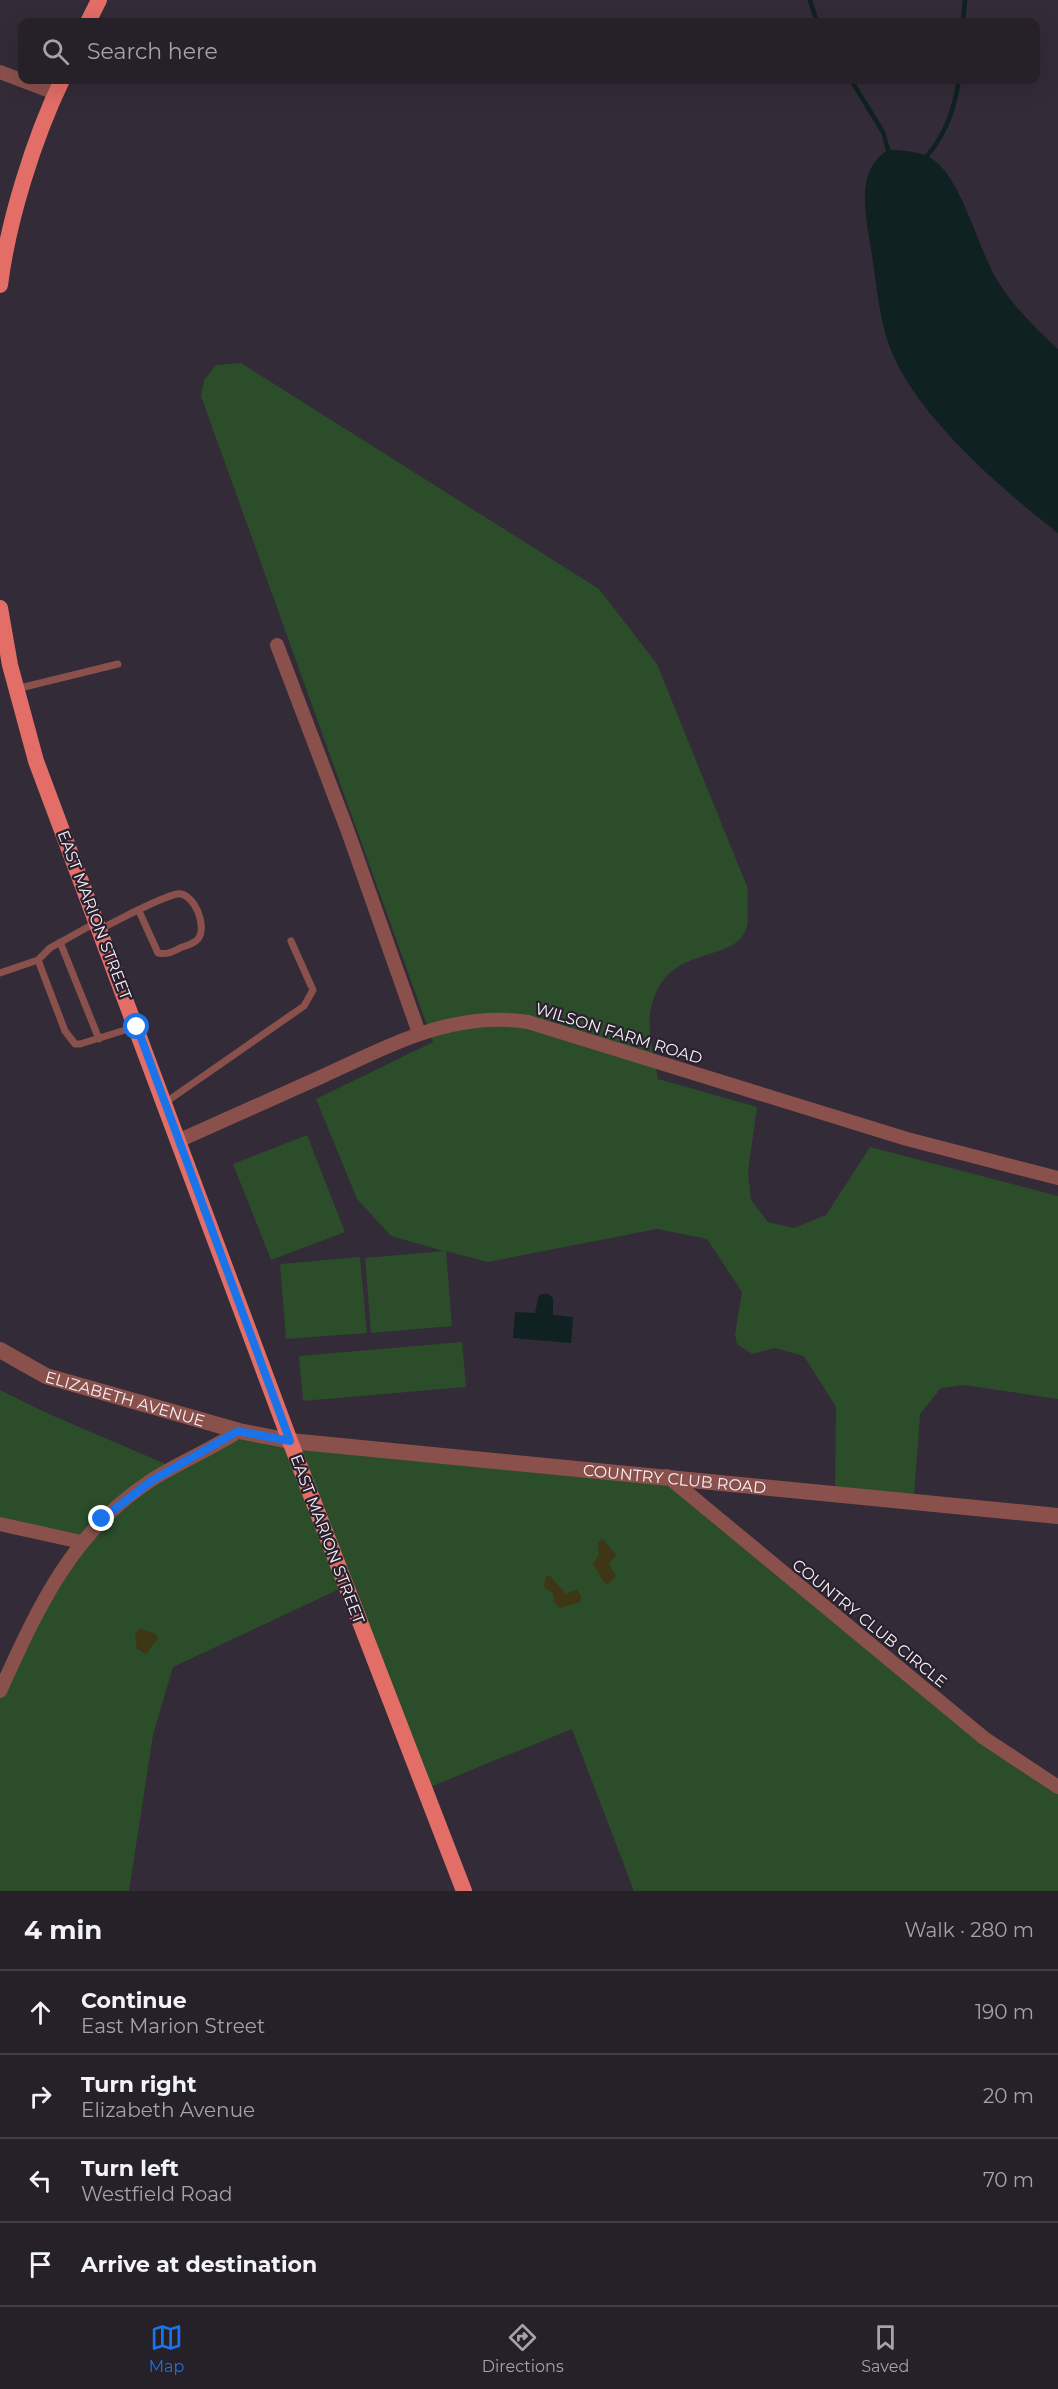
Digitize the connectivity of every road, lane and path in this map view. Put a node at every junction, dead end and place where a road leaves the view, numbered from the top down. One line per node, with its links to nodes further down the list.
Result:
1 (99, 0): 2 (main road)
2 (90, 18)
3 (0, 72): 4 (street)
4 (18, 76)
5 (58, 86): 6 (main road)
6 (0, 285)
7 (0, 608): 10 (main road, EAST MARION STREET)
8 (277, 645): 18 (street)
9 (118, 664): 10 (lane)
10 (16, 689): 12 (main road, EAST MARION STREET)
11 (139, 911): 11 (lane); 12 (lane)
12 (99, 925): 14 (lane); 17 (main road, EAST MARION STREET)
13 (291, 941): 20 (lane)
14 (60, 942): 15 (lane); 19 (lane)
15 (38, 960): 16 (lane); 19 (lane)
16 (0, 973)
17 (137, 1027): 19 (lane); 20 (main road, EAST MARION STREET)
18 (419, 1033): 21 (street, WILSON FARM ROAD); 22 (street, WILSON FARM ROAD)
19 (99, 1039)
20 (166, 1102): 21 (main road, EAST MARION STREET)
21 (180, 1140): 25 (main road, EAST MARION STREET)
22 (1058, 1178)
23 (0, 1350): 24 (street, ELIZABETH AVENUE)
24 (238, 1431): 25 (street, ELIZABETH AVENUE); 29 (street)
25 (290, 1441): 26 (street, COUNTRY CLUB ROAD); 32 (main road, EAST MARION STREET)
26 (667, 1476): 27 (street, COUNTRY CLUB ROAD); 31 (street, COUNTRY CLUB CIRCLE)
27 (1058, 1516)
28 (0, 1524): 29 (street)
29 (81, 1542): 30 (street)
30 (0, 1691)
31 (1058, 1787)
32 (464, 1891)

